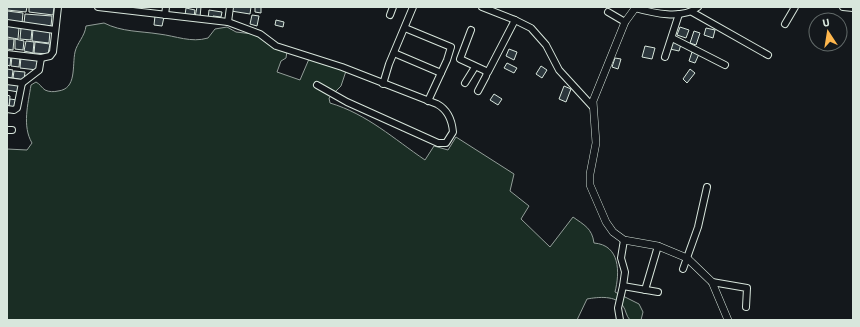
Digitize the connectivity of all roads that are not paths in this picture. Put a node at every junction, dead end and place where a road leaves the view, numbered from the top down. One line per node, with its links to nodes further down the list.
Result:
1 (58, 7): 24 (street)
2 (98, 7): 16 (street)
3 (166, 7): 16 (street)
4 (230, 7): 19 (street)
5 (393, 7): 17 (street)
6 (413, 7): 23 (street)
7 (482, 7): 18 (street)
8 (698, 7): 14 (street)
9 (795, 7): 22 (street)
10 (843, 7): 12 (street)
11 (635, 8): 15 (street); 20 (street)
12 (853, 8)
13 (608, 12): 20 (street)
14 (692, 12): 15 (street); 29 (street)
15 (679, 14): 26 (street)
16 (165, 15): 19 (street)
17 (390, 15)
18 (515, 20): 34 (street); 43 (street)
19 (228, 22): 39 (street)
20 (625, 22): 43 (street)
21 (7, 23): 24 (street)
22 (785, 24)
23 (405, 28): 27 (street); 35 (street)
24 (55, 30): 31 (street)
25 (471, 30): 33 (street)
26 (672, 38): 30 (street); 32 (street)
27 (394, 52): 35 (street); 39 (street)
28 (7, 54): 31 (street)
29 (768, 55)
30 (665, 57)
31 (41, 58): 37 (street)
32 (725, 65)
33 (474, 67): 34 (street); 38 (street)
34 (487, 72): 41 (street)
35 (441, 73): 42 (street)
36 (7, 81): 37 (street)
37 (22, 83): 44 (street)
38 (465, 83)
39 (384, 84): 42 (street)
40 (317, 85): 42 (street)
41 (478, 91)
42 (428, 100)
43 (592, 106): 46 (street)
44 (7, 109)
45 (707, 187): 48 (street)
46 (624, 240): 47 (street); 51 (street)
47 (658, 246): 48 (street); 52 (street)
48 (687, 258): 49 (street); 50 (street)
49 (683, 269)
50 (712, 282): 54 (street); 56 (street)
51 (623, 286): 52 (street); 55 (street)
52 (645, 290): 53 (street)
53 (658, 292)
54 (746, 307)
55 (620, 320)
56 (728, 320)

